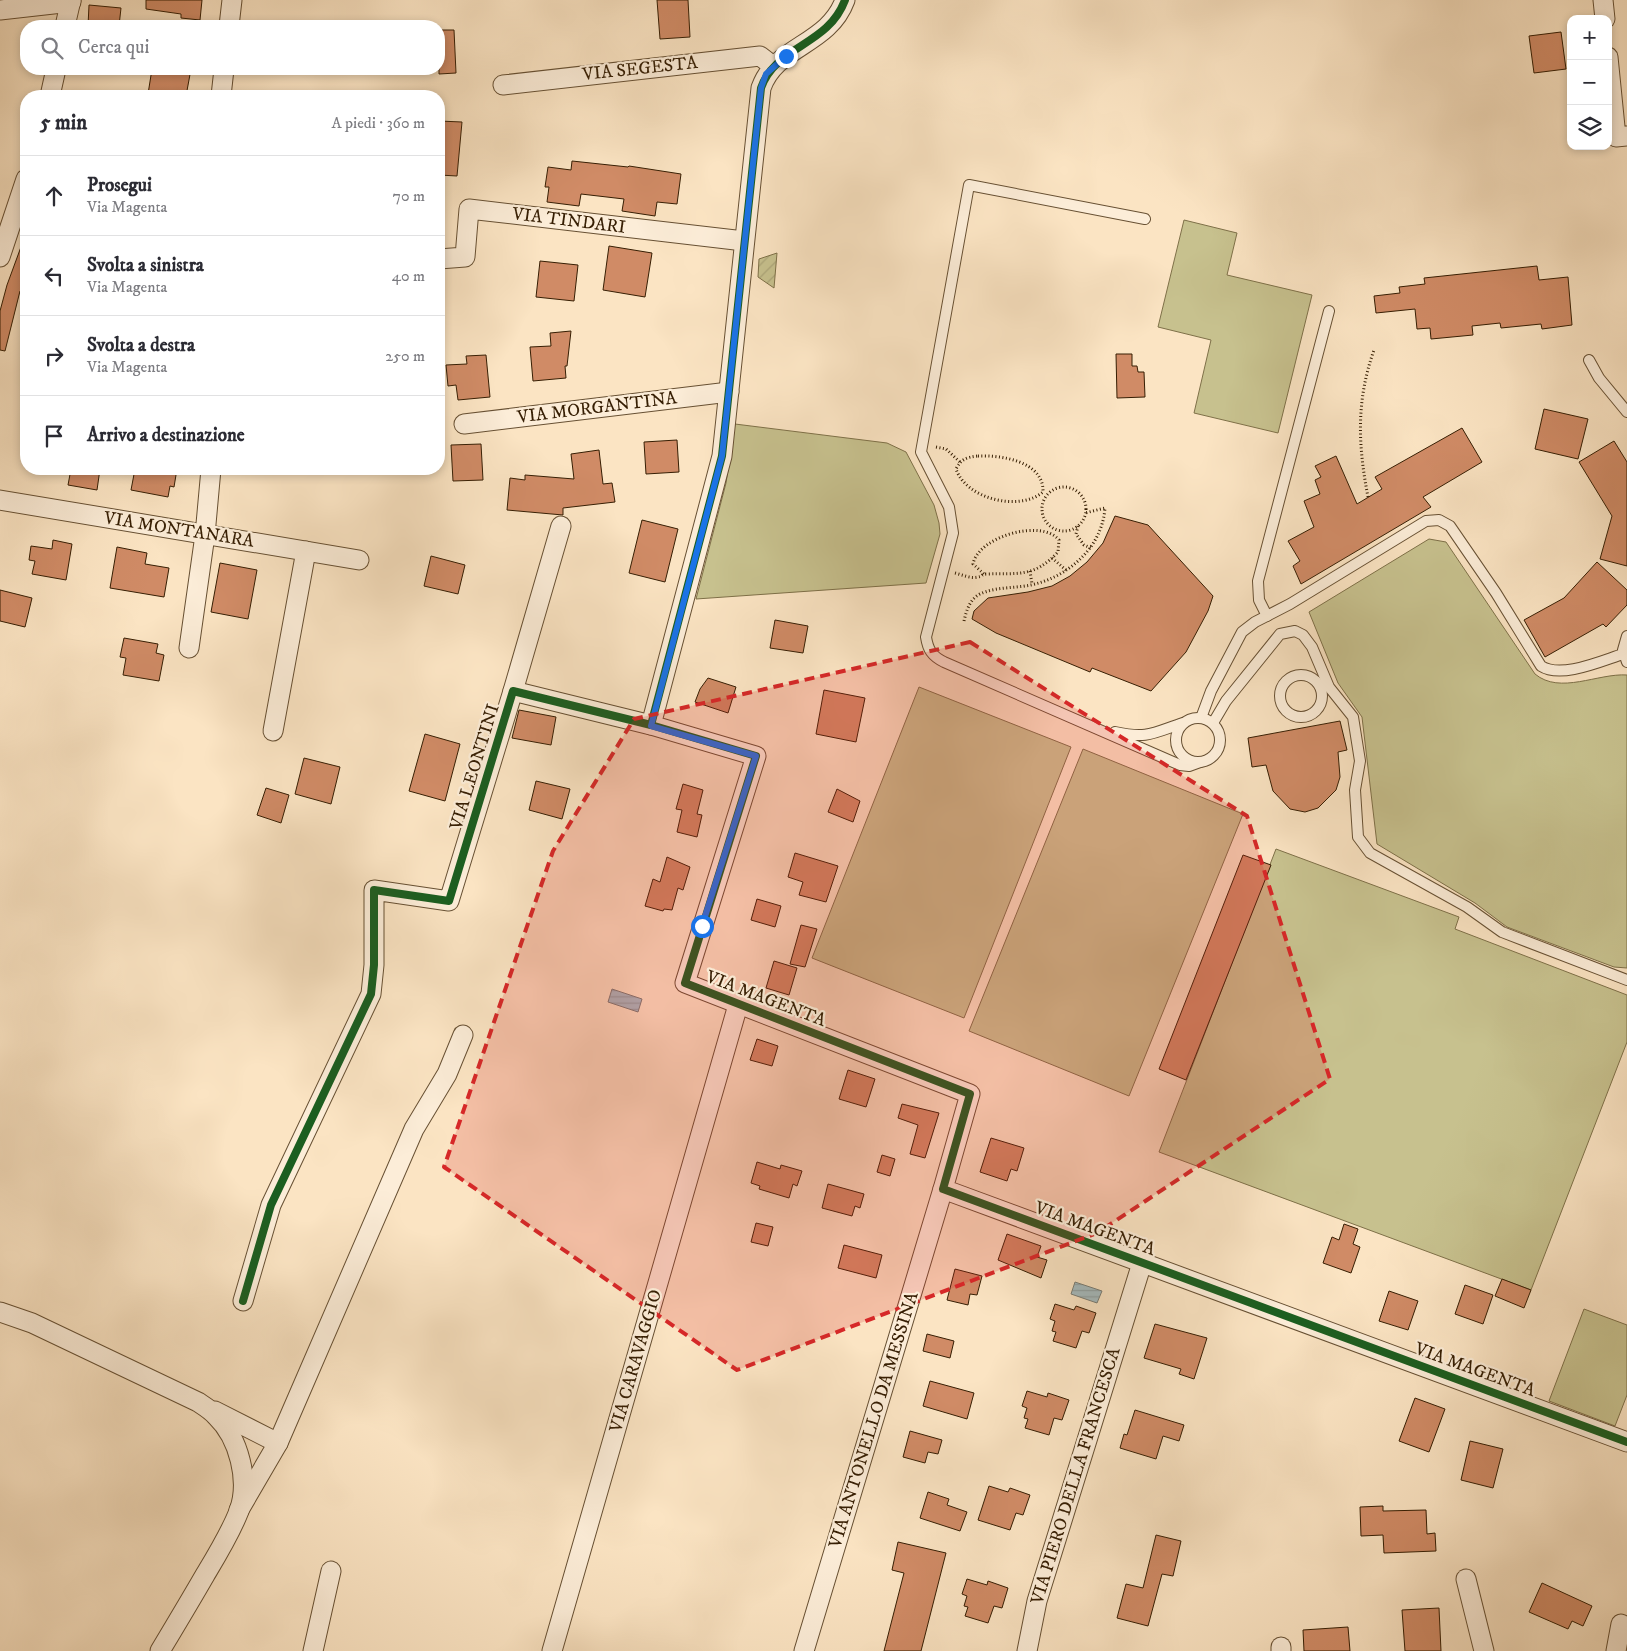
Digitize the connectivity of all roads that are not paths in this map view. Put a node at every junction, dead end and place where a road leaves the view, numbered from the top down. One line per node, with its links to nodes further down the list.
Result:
1 (232, 0): 8 (street)
2 (845, 0): 10 (street)
3 (1603, 0): 6 (street)
4 (71, 1): 5 (street); 7 (street)
5 (0, 10)
6 (1604, 15)
7 (66, 20)
8 (230, 20)
9 (1608, 60): 16 (street)
10 (773, 66): 13 (street, VIA SEGESTA); 19 (street)
11 (55, 75): 14 (street)
12 (223, 75): 15 (street)
13 (503, 84)
14 (51, 90)
15 (222, 90)
16 (1627, 136)
17 (20, 197): 20 (street)
18 (1144, 219): 43 (lane)
19 (744, 241): 21 (street, VIA TINDARI); 24 (street)
20 (0, 257)
21 (445, 259)
22 (1329, 310): 33 (lane)
23 (1589, 360): 25 (lane)
24 (730, 392): 26 (street, VIA MORGANTINA); 42 (street)
25 (1627, 412)
26 (464, 424)
27 (210, 475): 30 (street)
28 (0, 500): 30 (street, VIA MONTANARA)
29 (561, 526): 38 (street)
30 (205, 535): 31 (street, VIA MONTANARA); 35 (street)
31 (306, 551): 32 (street, VIA MONTANARA); 44 (street)
32 (359, 560)
33 (1266, 616): 36 (lane); 39 (lane)
34 (1627, 636): 36 (lane)
35 (189, 648)
36 (1625, 658)
37 (1325, 688): 37 (lane); 41 (lane); 46 (lane)
38 (514, 691): 42 (street, VIA LEONTINI); 51 (street, VIA LEONTINI)
39 (1201, 718): 40 (lane); 41 (lane)
40 (1184, 722): 43 (lane); 45 (lane)
41 (1213, 723): 45 (lane)
42 (651, 726): 47 (street, VIA MAGENTA)
43 (1097, 728): 45 (lane)
44 (273, 731)
45 (1200, 762)
46 (1627, 980)
47 (738, 1005): 49 (street, VIA MAGENTA); 62 (street, VIA CARAVAGGIO)
48 (463, 1035): 55 (street)
49 (943, 1189): 50 (street, VIA MAGENTA); 63 (street, VIA ANTONELLO DA MESSINA)
50 (1142, 1263): 54 (street, VIA MAGENTA); 64 (street, VIA PIERO DELLA FRANCESCA)
51 (243, 1301)
52 (0, 1312): 53 (street)
53 (198, 1402): 55 (street); 56 (street)
54 (1627, 1442)
55 (278, 1443): 56 (street)
56 (240, 1510): 60 (street)
57 (331, 1571): 61 (street)
58 (1466, 1580): 65 (street)
59 (1621, 1624): 66 (street)
60 (160, 1651)
61 (313, 1651)
62 (552, 1651)
63 (804, 1651)
64 (1027, 1651)
65 (1484, 1651)
66 (1616, 1651)

